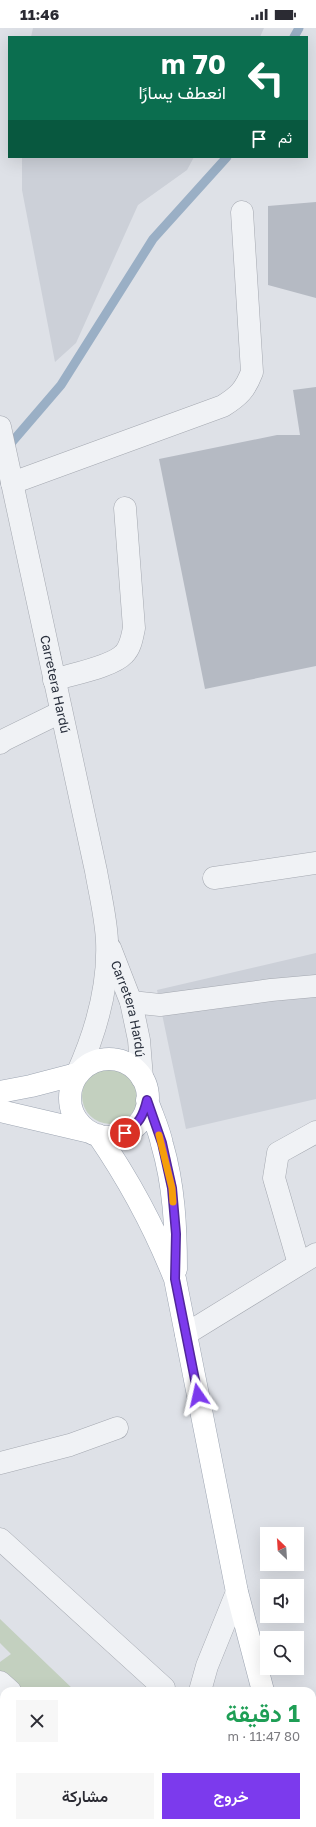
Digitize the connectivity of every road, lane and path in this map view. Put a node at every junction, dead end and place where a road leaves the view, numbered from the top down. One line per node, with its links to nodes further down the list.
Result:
1 (242, 212): 3 (street)
2 (1, 433): 3 (street, Carretera Hardú)
3 (11, 476): 5 (street, Carretera Hardú)
4 (125, 508): 5 (street)
5 (54, 680): 6 (street, Carretera Hardú)
6 (61, 712): 7 (street); 10 (street, Carretera Hardú)
7 (0, 743)
8 (316, 863): 9 (street)
9 (214, 878)
10 (107, 941): 12 (street, Carretera Hardú); 13 (street, Carretera Hardú)
11 (316, 986): 12 (street)
12 (131, 1002): 14 (street, Carretera Hardú)
13 (77, 1074): 14 (main road); 15 (main road); 19 (main road)
14 (142, 1078): 16 (main road)
15 (0, 1092)
16 (147, 1100): 19 (main road); 21 (main road)
17 (0, 1111): 19 (main road)
18 (316, 1132): 20 (street)
19 (94, 1134): 21 (main road)
20 (308, 1259): 22 (street)
21 (175, 1279): 22 (main road)
22 (186, 1334): 26 (main road)
23 (117, 1428): 24 (street)
24 (0, 1463)
25 (0, 1539): 27 (street)
26 (237, 1592): 28 (street); 29 (main road)
27 (163, 1687)
28 (201, 1687)
29 (262, 1687)

